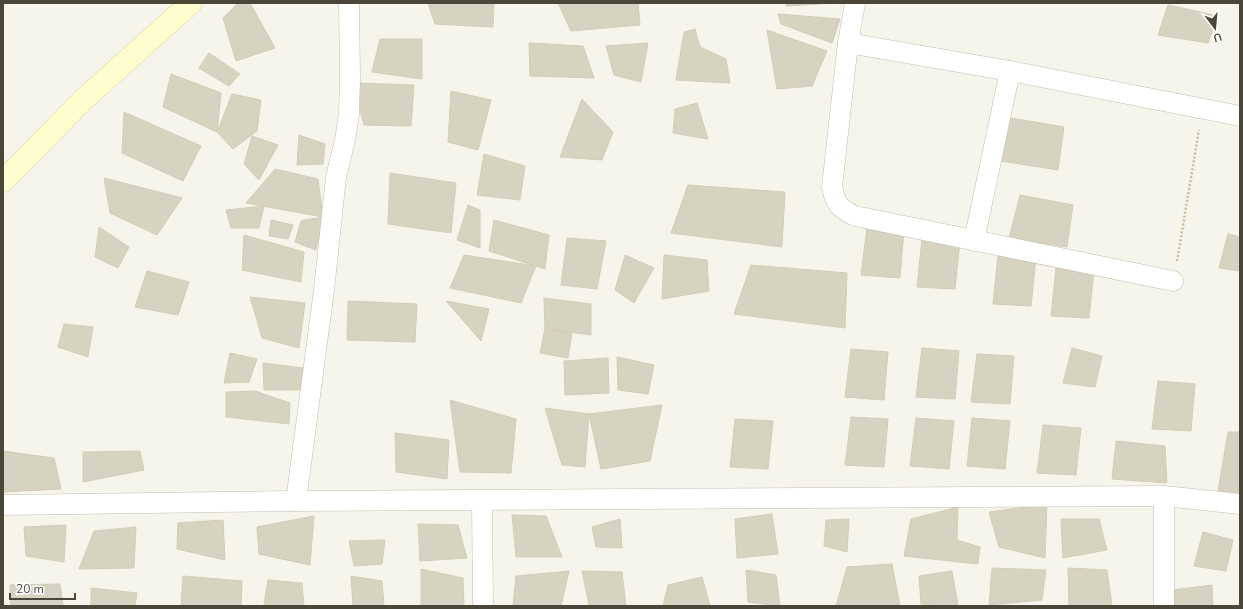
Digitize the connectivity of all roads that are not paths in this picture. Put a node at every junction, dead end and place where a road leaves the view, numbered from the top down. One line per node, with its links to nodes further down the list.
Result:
1 (191, 3): 7 (main road)
2 (349, 3): 11 (street)
3 (855, 3): 4 (street)
4 (848, 43): 5 (street); 8 (street)
5 (1010, 71): 6 (street); 8 (street)
6 (1240, 116)
7 (3, 181)
8 (974, 240): 9 (street)
9 (1173, 281)
10 (1164, 496): 12 (street); 13 (street); 16 (street)
11 (296, 501): 12 (street); 14 (street)
12 (482, 501): 15 (street)
13 (1240, 504)
14 (3, 505)
15 (484, 606)
16 (1164, 606)

